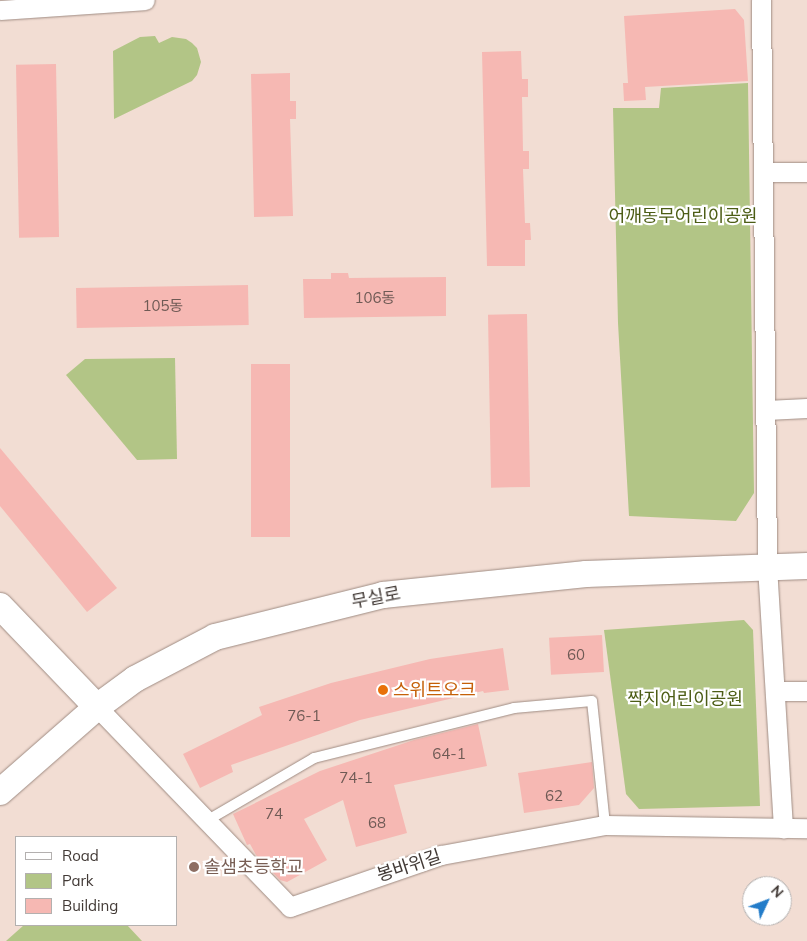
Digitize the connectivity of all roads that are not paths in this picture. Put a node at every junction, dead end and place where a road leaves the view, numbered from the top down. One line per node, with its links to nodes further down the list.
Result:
1 (145, 0): 3 (street)
2 (761, 0): 4 (street)
3 (0, 10)
4 (763, 172): 5 (street); 7 (street)
5 (807, 172)
6 (807, 408): 7 (street)
7 (766, 410): 8 (street)
8 (767, 566): 9 (street, 무실로); 11 (street); 13 (street, 무실로)
9 (807, 566)
10 (0, 606): 13 (street)
11 (774, 691): 12 (street); 18 (street)
12 (807, 691)
13 (97, 707): 14 (street, 무실로); 15 (street, 봉바위길)
14 (0, 792)
15 (208, 820): 16 (street, 봉바위길); 16 (lane)
16 (606, 825): 18 (street, 봉바위길)
17 (807, 828): 18 (street, 봉바위길)
18 (783, 829)

